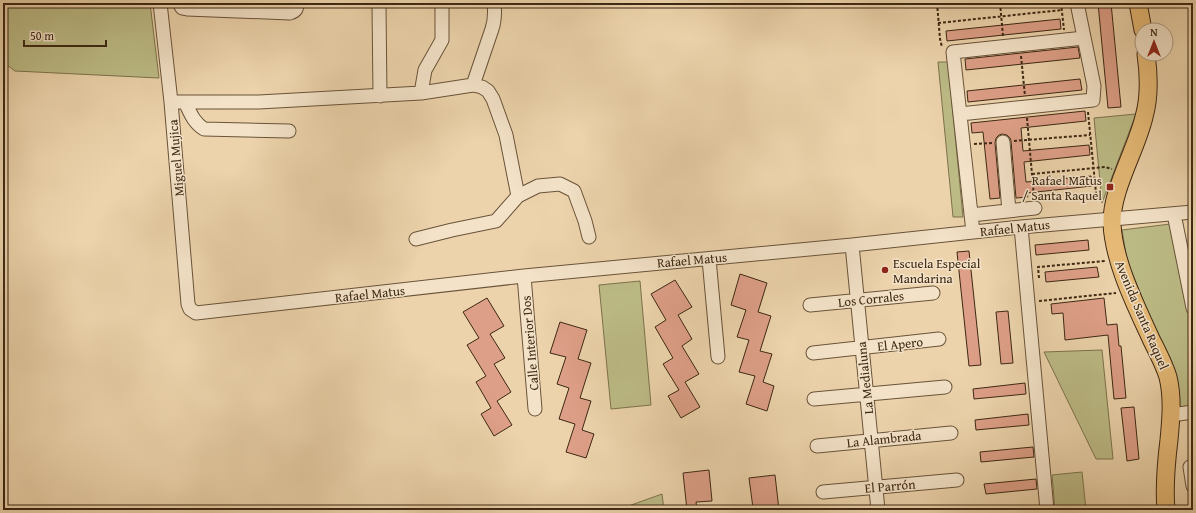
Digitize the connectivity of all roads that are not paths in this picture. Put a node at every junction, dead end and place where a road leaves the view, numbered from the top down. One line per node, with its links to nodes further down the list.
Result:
1 (160, 3): 15 (street, Miguel Mujica)
2 (179, 3): 3 (street)
3 (297, 3)
4 (442, 3): 13 (street)
5 (494, 3): 12 (street)
6 (1077, 3): 10 (street)
7 (1138, 3): 9 (main road)
8 (379, 6): 14 (street)
9 (1142, 22)
10 (1084, 38): 17 (street); 17 (street)
11 (1147, 62): 26 (main road, Avenida Santa Raquel)
12 (473, 85): 13 (street); 20 (street)
13 (421, 93): 14 (street)
14 (380, 96): 16 (street)
15 (171, 102): 16 (street); 38 (street, Miguel Mujica)
16 (185, 102): 18 (street)
17 (960, 114): 25 (street)
18 (289, 131)
19 (1003, 142): 22 (street)
20 (518, 196): 29 (street); 30 (street)
21 (1035, 208): 22 (street)
22 (1009, 211): 25 (street)
23 (1193, 212): 24 (street, Rafael Matus)
24 (1174, 214): 26 (street, Rafael Matus); 36 (street)
25 (971, 215): 28 (street)
26 (1112, 219): 27 (street, Rafael Matus); 48 (main road, Avenida Santa Raquel)
27 (1021, 227): 28 (street, Rafael Matus); 58 (street)
28 (973, 232): 31 (street, Rafael Matus)
29 (589, 237)
30 (416, 239)
31 (852, 245): 32 (street, Rafael Matus); 35 (street, La Medialuna)
32 (710, 259): 33 (street, Rafael Matus); 42 (street)
33 (524, 276): 38 (street, Rafael Matus); 46 (street, Calle Interior Dos)
34 (933, 293): 35 (street, Los Corrales)
35 (857, 300): 37 (street, Los Corrales); 40 (street, La Medialuna)
36 (1192, 300)
37 (810, 305)
38 (192, 311)
39 (939, 340): 40 (street, El Apero)
40 (862, 348): 41 (street, El Apero); 44 (street, La Medialuna)
41 (813, 353)
42 (718, 357)
43 (945, 387): 44 (street)
44 (867, 394): 45 (street); 50 (street, La Medialuna)
45 (814, 400)
46 (535, 409)
47 (1193, 412): 48 (street)
48 (1171, 415): 59 (main road, Avenida Santa Raquel)
49 (951, 433): 50 (street, La Alambrada)
50 (871, 441): 51 (street, La Alambrada); 55 (street, La Medialuna)
51 (818, 446)
52 (1190, 466): 54 (street)
53 (957, 480): 55 (street, El Parrón)
54 (1193, 486)
55 (876, 488): 56 (street, El Parrón); 57 (street, La Medialuna)
56 (823, 492)
57 (878, 510)
58 (1048, 510)
59 (1166, 510)

